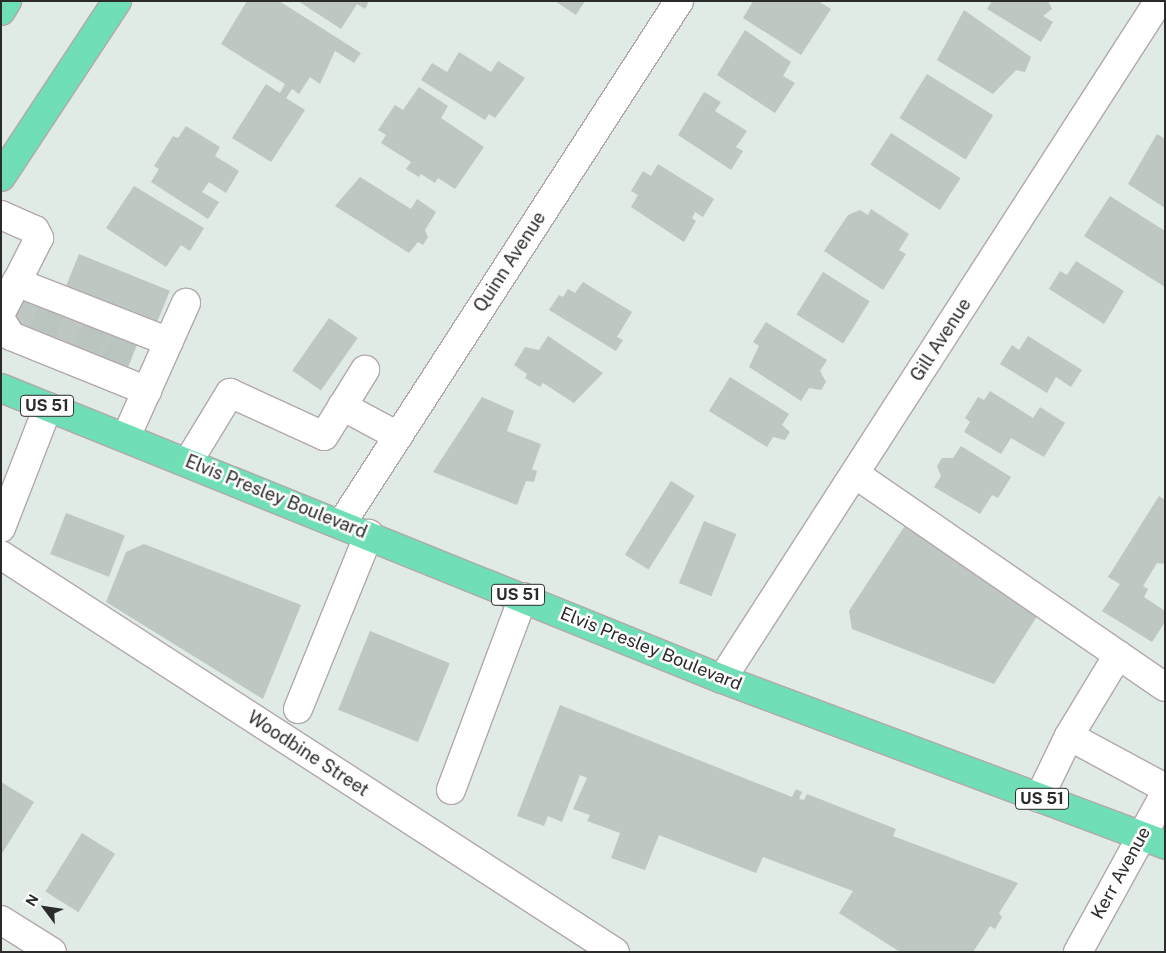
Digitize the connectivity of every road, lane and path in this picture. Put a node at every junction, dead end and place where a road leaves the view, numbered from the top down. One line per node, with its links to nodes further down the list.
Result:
1 (7, 1): 5 (main road)
2 (117, 1): 6 (main road)
3 (679, 1): 18 (street, Quinn Avenue)
4 (1159, 1): 21 (street, Gill Avenue)
5 (1, 11)
6 (1, 177)
7 (1, 215): 8 (street)
8 (16, 282): 10 (street); 12 (street)
9 (186, 303): 12 (street)
10 (1, 312)
11 (1, 320): 15 (street)
12 (168, 342): 15 (street)
13 (365, 370): 16 (street)
14 (1, 388): 17 (main road, Elvis Presley Boulevard / US 51)
15 (147, 391): 19 (street)
16 (342, 406): 18 (street); 20 (street)
17 (48, 407): 19 (main road, Elvis Presley Boulevard / US 51); 23 (street)
18 (398, 436): 22 (street, Quinn Avenue)
19 (126, 437): 20 (main road, Elvis Presley Boulevard / US 51)
20 (188, 462): 22 (main road, Elvis Presley Boulevard / US 51)
21 (855, 474): 27 (street); 28 (street, Gill Avenue)
22 (342, 523): 24 (main road, Elvis Presley Boulevard / US 51)
23 (1, 528)
24 (369, 534): 26 (main road, Elvis Presley Boulevard / US 51); 30 (street)
25 (1, 556): 39 (street, Woodbine Street)
26 (523, 596): 28 (main road, Elvis Presley Boulevard / US 51); 33 (street)
27 (1118, 655): 29 (street); 31 (street)
28 (722, 679): 35 (main road, Elvis Presley Boulevard / US 51)
29 (1165, 687)
30 (298, 709)
31 (1069, 736): 32 (street); 35 (street)
32 (1165, 788)
33 (450, 790)
34 (1165, 794): 36 (street, Kerr Avenue)
35 (1039, 798): 36 (main road, Elvis Presley Boulevard / US 51)
36 (1152, 841): 40 (street, Kerr Avenue)
37 (1, 920): 38 (street)
38 (52, 952)
39 (615, 952)
40 (1078, 952)

